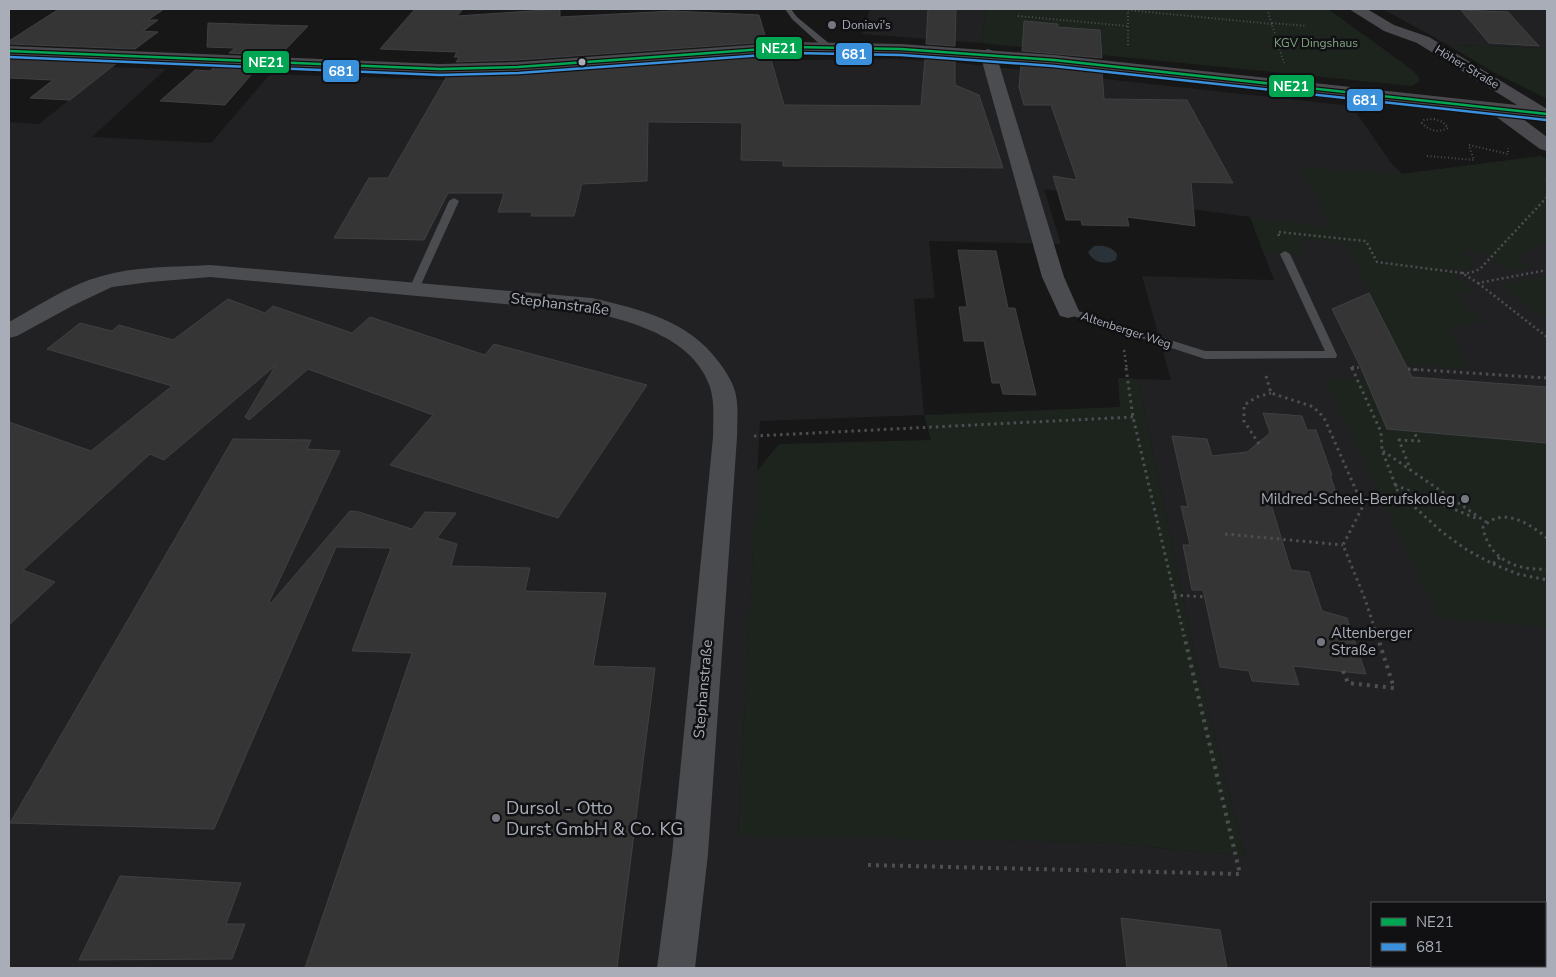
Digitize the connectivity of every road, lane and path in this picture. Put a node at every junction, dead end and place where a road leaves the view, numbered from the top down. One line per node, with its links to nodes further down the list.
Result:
1 (788, 9): 10 (lane)
2 (1267, 9): 6 (path)
3 (1357, 9): 9 (main road, Höher Straße)
4 (1128, 10): 6 (path); 7 (path)
5 (1018, 16): 7 (path)
6 (1272, 23): 8 (path); 15 (path)
7 (1127, 26): 11 (path)
8 (1307, 26)
9 (1389, 28): 14 (main road, Höher Straße); 18 (main road, Höher Straße)
10 (828, 46): 12 (main road); 13 (main road)
11 (1128, 46)
12 (9, 51)
13 (988, 54): 17 (main road); 33 (street, Altenberger Weg)
14 (1421, 57)
15 (1287, 71)
16 (1466, 88): 17 (main road, Höher Straße)
17 (1496, 109): 18 (main road); 22 (main road, Höher Straße)
18 (1545, 115)
19 (1438, 117): 20 (path)
20 (1443, 118)
21 (1506, 143): 23 (path)
22 (1547, 145)
23 (1427, 156)
24 (1547, 180): 25 (path)
25 (1547, 184)
26 (1547, 197): 30 (path)
27 (454, 201): 32 (lane)
28 (1285, 254): 30 (path); 38 (lane)
29 (1547, 270): 31 (path)
30 (1462, 273): 31 (path)
31 (1478, 283): 36 (path)
32 (414, 289): 35 (street, Stephanstraße); 46 (street, Stephanstraße)
33 (1068, 311): 34 (lane, Altenberger Weg)
34 (1121, 328): 37 (lane, Altenberger Weg); 44 (path)
35 (9, 331)
36 (1547, 337)
37 (1258, 355): 38 (lane, Altenberger Weg); 43 (path)
38 (1332, 355): 39 (path)
39 (1351, 367): 40 (path); 48 (path)
40 (1361, 368)
41 (1408, 370): 42 (path)
42 (1547, 378)
43 (1271, 393): 47 (path); 54 (path)
44 (1132, 417): 46 (path); 59 (path)
45 (1413, 431): 49 (path)
46 (725, 437): 63 (street, Stephanstraße)
47 (1259, 444)
48 (1382, 450): 49 (path); 50 (path)
49 (1411, 471): 51 (path)
50 (1395, 485): 51 (path); 56 (path)
51 (1486, 522): 53 (path); 55 (path)
52 (1225, 534): 54 (path)
53 (1547, 538)
54 (1343, 545): 61 (path)
55 (1500, 557): 56 (path); 57 (path)
56 (1493, 564): 58 (path)
57 (1547, 569)
58 (1547, 580)
59 (1174, 594): 60 (path); 62 (path)
60 (1206, 597)
61 (1343, 672)
62 (868, 864)
63 (676, 968)

